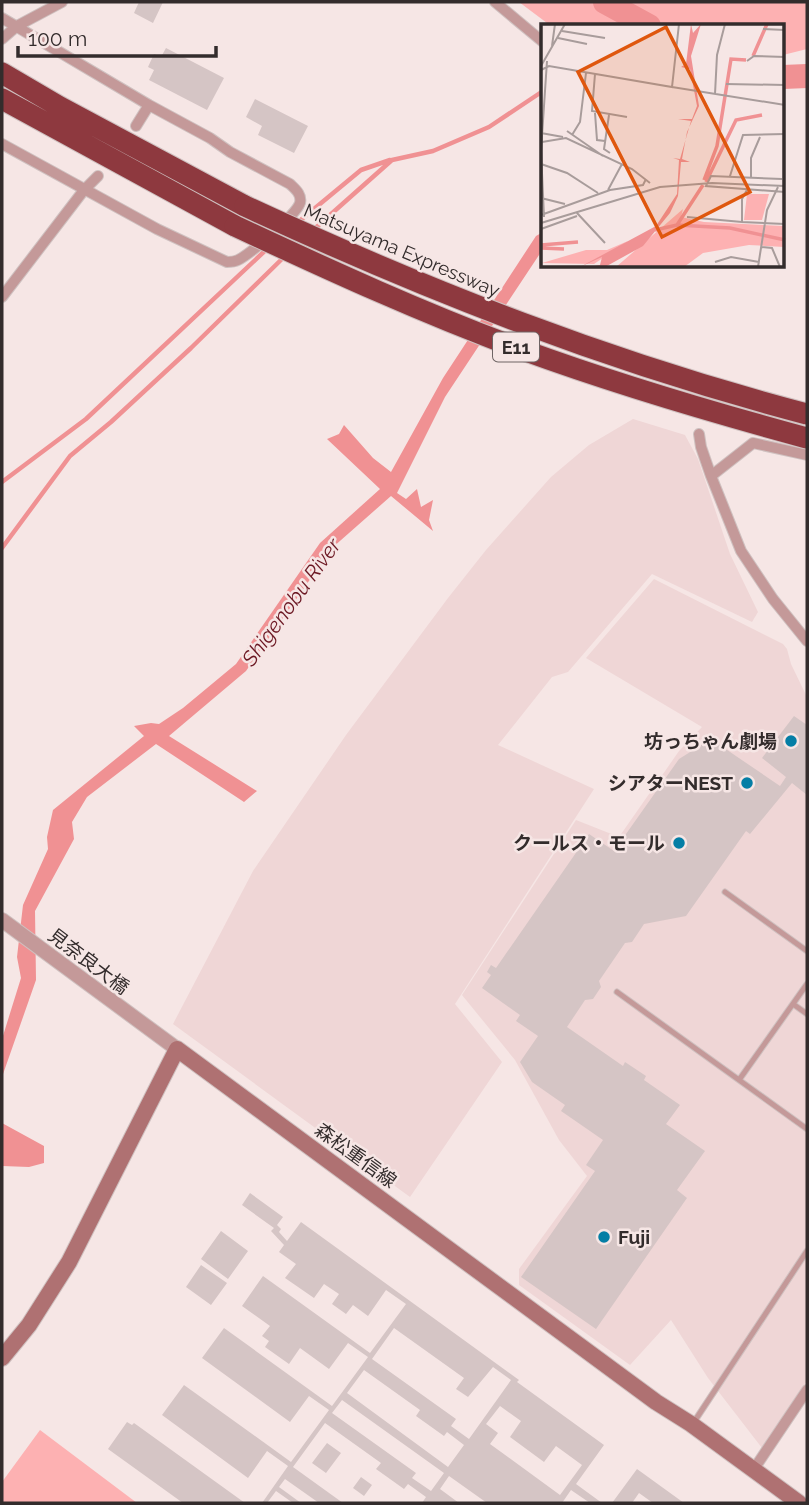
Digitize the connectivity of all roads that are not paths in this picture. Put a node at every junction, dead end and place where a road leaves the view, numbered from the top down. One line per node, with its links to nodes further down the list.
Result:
1 (62, 2): 4 (street)
2 (495, 2): 6 (street)
3 (2, 18): 4 (street)
4 (17, 26): 5 (street); 9 (street)
5 (2, 39)
6 (541, 41)
7 (2, 72): 15 (highway, Matsuyama Expressway / E11, bridge)
8 (2, 99): 17 (highway, E11, bridge)
9 (149, 105): 10 (street); 13 (street)
10 (136, 126)
11 (2, 144): 13 (street)
12 (98, 176): 13 (street)
13 (84, 190): 14 (street)
14 (2, 297)
15 (807, 414)
16 (699, 434): 19 (street)
17 (807, 438)
18 (807, 455): 19 (street)
19 (711, 476): 20 (street)
20 (807, 641)
21 (725, 892): 23 (lane)
22 (2, 920): 28 (street, 見奈良大橋)
23 (807, 951)
24 (807, 984): 26 (lane)
25 (617, 992): 29 (lane)
26 (793, 1004): 27 (lane); 29 (lane)
27 (807, 1014)
28 (177, 1049): 32 (main road); 34 (main road, 森松重信線)
29 (739, 1080): 30 (lane)
30 (807, 1129)
31 (807, 1251): 34 (lane)
32 (2, 1358)
33 (807, 1390): 35 (street)
34 (692, 1425): 35 (main road, 森松重信線)
35 (754, 1469): 36 (main road, 森松重信線)
36 (799, 1503)

